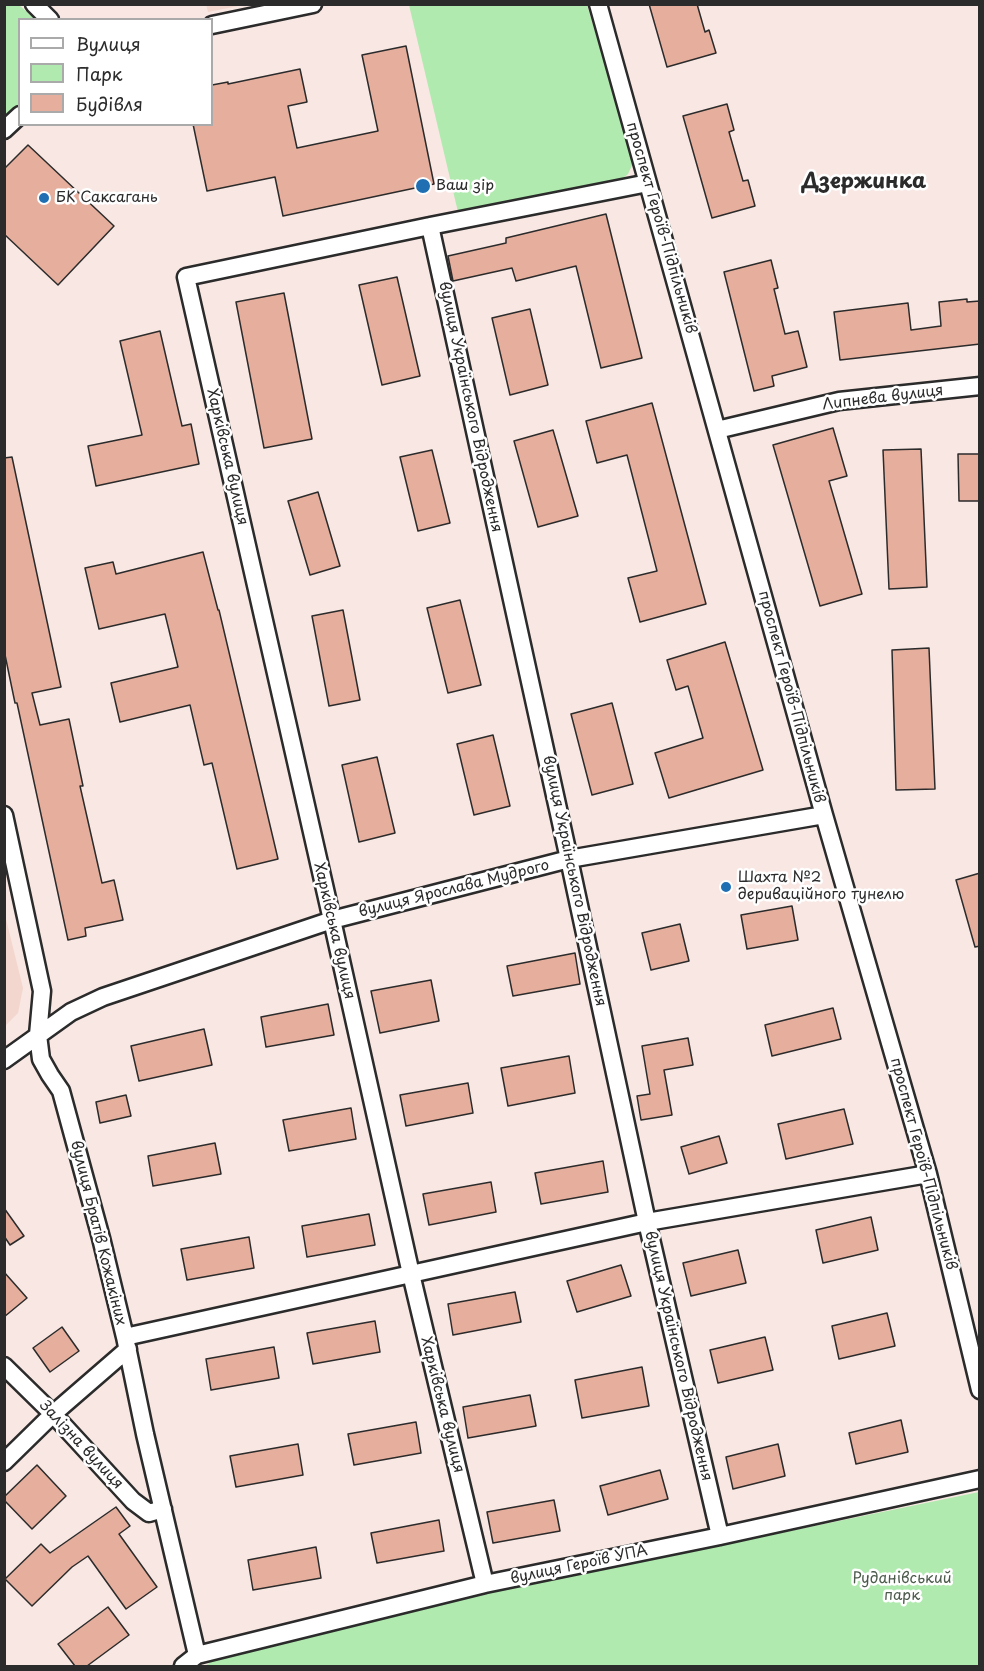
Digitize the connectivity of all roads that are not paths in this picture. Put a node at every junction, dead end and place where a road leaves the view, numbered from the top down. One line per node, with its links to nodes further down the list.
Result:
1 (34, 4): 4 (street)
2 (313, 4): 5 (street)
3 (598, 4): 8 (street, проспект Героїв-Підпільників)
4 (48, 18)
5 (213, 25)
6 (18, 117): 7 (street)
7 (4, 130)
8 (648, 183): 9 (street); 11 (street, проспект Героїв-Підпільників)
9 (430, 226): 14 (street, вулиця Українського Відродження); 15 (street, Харківська вулиця)
10 (980, 386): 11 (street, Липнева вулиця)
11 (717, 430): 13 (street, проспект Героїв-Підпільників)
12 (4, 815): 16 (street, вулиця Братів Кожакіних)
13 (824, 815): 14 (street, вулиця Ярослава Мудрого); 18 (street, проспект Героїв-Підпільників)
14 (569, 859): 15 (street, вулиця Ярослава Мудрого); 19 (street, вулиця Українського Відродження)
15 (332, 920): 16 (street, вулиця Ярослава Мудрого); 20 (street, Харківська вулиця)
16 (38, 1035): 17 (street, вулиця Ярослава Мудрого); 21 (street, вулиця Братів Кожакіних)
17 (4, 1060)
18 (928, 1173): 19 (street); 23 (street, проспект Героїв-Підпільників)
19 (647, 1222): 20 (street); 28 (street, вулиця Українського Відродження)
20 (411, 1274): 21 (street); 29 (street, Харківська вулиця)
21 (126, 1343): 24 (street); 27 (street, вулиця Братів Кожакіних)
22 (4, 1366): 24 (street, Залізна вулиця)
23 (980, 1390)
24 (53, 1414): 25 (street); 27 (street, Залізна вулиця)
25 (4, 1462)
26 (980, 1479): 28 (street, вулиця Героїв УПА)
27 (163, 1509): 30 (street, вулиця Братів Кожакіних)
28 (720, 1536): 29 (street, вулиця Героїв УПА)
29 (485, 1584): 30 (street, вулиця Героїв УПА)
30 (197, 1654): 31 (street, вулиця Героїв УПА)
31 (183, 1666)

